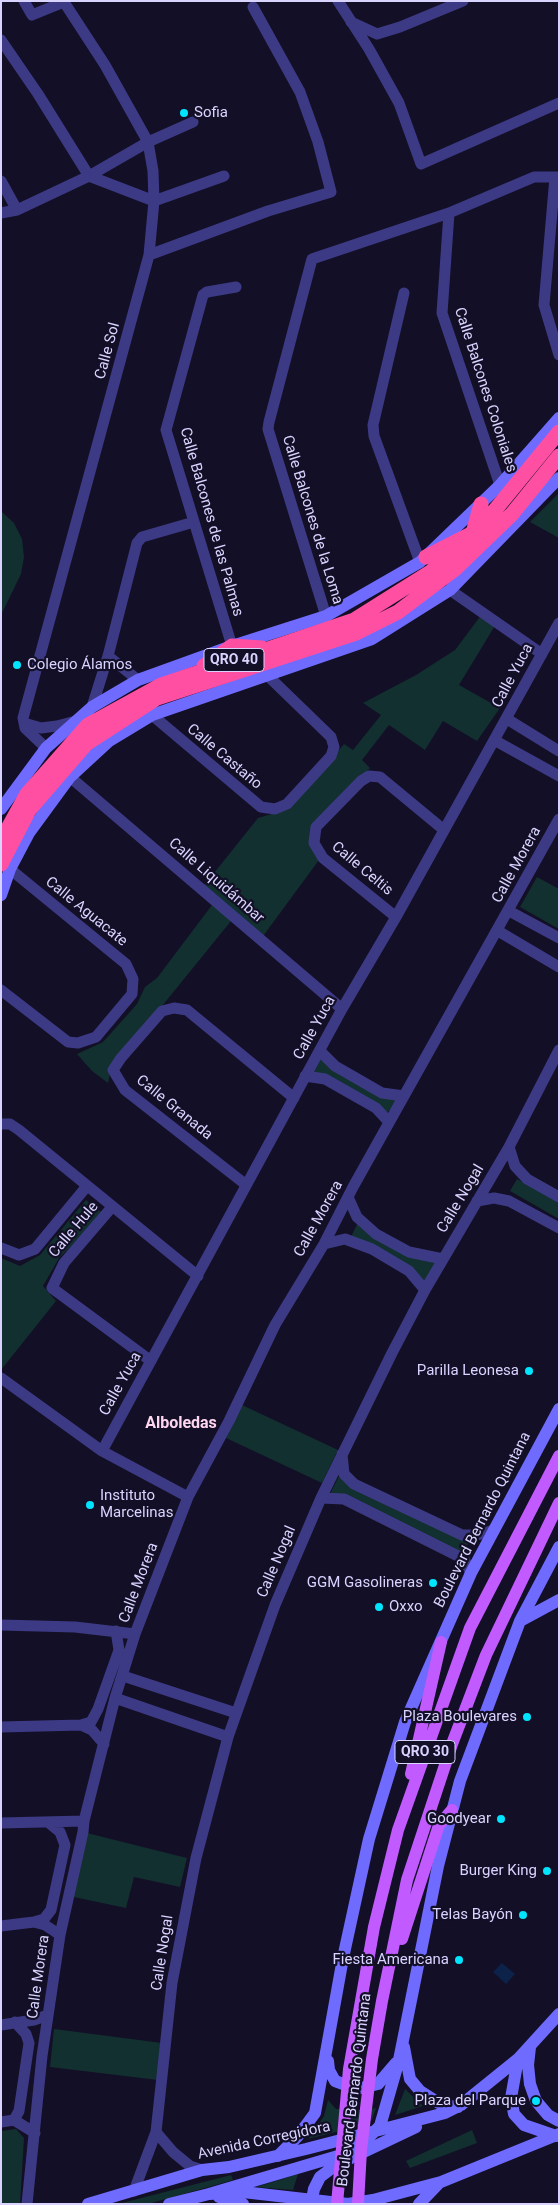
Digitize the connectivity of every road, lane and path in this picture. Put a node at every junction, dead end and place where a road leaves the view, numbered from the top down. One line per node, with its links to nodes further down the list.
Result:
1 (24, 1): 9 (street, Calle Sol)
2 (338, 1): 5 (street)
3 (463, 1): 5 (street)
4 (254, 7): 18 (street)
5 (349, 21): 7 (street)
6 (1, 40): 10 (street)
7 (559, 103)
8 (193, 122): 9 (street)
9 (148, 142): 10 (street); 14 (street, Calle Sol)
10 (89, 176): 14 (street); 15 (street)
11 (224, 176): 14 (street)
12 (557, 177): 16 (street); 21 (street)
13 (1, 181): 15 (street)
14 (154, 201): 18 (street, Calle Sol)
15 (17, 210): 17 (street)
16 (449, 213): 26 (street, Calle Balcones Coloniales); 32 (street, Calle Balcones de la Loma)
17 (1, 214)
18 (149, 255): 45 (street, Calle Sol)
19 (236, 287): 28 (street, Calle Balcones de las Palmas)
20 (404, 293): 30 (street)
21 (559, 355)
22 (559, 418): 26 (main road)
23 (559, 432): 29 (highway, QRO 40)
24 (559, 456): 55 (highway, QRO 40)
25 (559, 478): 31 (main road)
26 (500, 485): 27 (main road)
27 (480, 504): 29 (highway); 30 (main road)
28 (194, 522): 34 (street, Calle Balcones de las Palmas); 37 (street)
29 (473, 533): 30 (highway); 35 (highway, QRO 40)
30 (423, 560): 32 (main road)
31 (450, 590): 36 (street); 39 (main road)
32 (326, 616): 34 (main road)
33 (559, 623): 36 (street, Calle Yuca)
34 (232, 646): 35 (highway); 38 (highway); 40 (main road)
35 (270, 648): 38 (highway, QRO 40)
36 (542, 654): 43 (street, Calle Yuca)
37 (108, 656): 40 (street); 41 (street)
38 (190, 675): 54 (highway, QRO 40)
39 (267, 675): 42 (main road); 42 (street, Calle Castaño)
40 (138, 680): 41 (main road)
41 (92, 707): 44 (main road)
42 (152, 715): 50 (main road)
43 (507, 719): 46 (street, Calle Yuca); 48 (street)
44 (76, 721): 45 (street); 47 (main road)
45 (24, 723): 47 (street)
46 (494, 740): 49 (street); 53 (street, Calle Yuca)
47 (46, 748): 51 (main road)
48 (559, 751)
49 (559, 776)
50 (70, 777): 55 (main road); 63 (street, Calle Liquidámbar)
51 (1, 809)
52 (559, 819): 57 (street, Calle Morera)
53 (444, 830): 58 (street, Calle Yuca); 58 (street, Calle Celtis)
54 (1, 841)
55 (6, 866): 56 (main road); 62 (street, Calle Aguacate)
56 (2, 891)
57 (509, 911): 59 (street, Calle Morera); 60 (street)
58 (396, 917): 63 (street, Calle Yuca)
59 (498, 931): 61 (street); 67 (street, Calle Morera)
60 (559, 938)
61 (559, 967)
62 (1, 990)
63 (342, 1009): 65 (street, Calle Yuca)
64 (559, 1050): 71 (street, Calle Nogal)
65 (320, 1051): 66 (street, Calle Yuca); 67 (street)
66 (306, 1076): 68 (street, Calle Yuca); 69 (street)
67 (404, 1096): 69 (street, Calle Morera)
68 (294, 1098): 72 (street, Calle Yuca); 72 (street, Calle Granada)
69 (389, 1122): 75 (street, Calle Morera)
70 (1, 1124): 73 (street)
71 (509, 1147): 74 (street); 76 (street, Calle Nogal)
72 (245, 1184): 82 (street, Calle Yuca)
73 (87, 1186): 77 (street); 80 (street)
74 (559, 1197)
75 (348, 1198): 79 (street, Calle Morera); 81 (street)
76 (477, 1201): 78 (street); 81 (street, Calle Nogal)
77 (112, 1208): 82 (street, Calle Hule); 84 (street, Calle Hule)
78 (559, 1228)
79 (324, 1244): 83 (street); 90 (street, Calle Morera)
80 (1, 1248)
81 (442, 1259): 83 (street, Calle Nogal)
82 (198, 1276): 84 (street, Calle Yuca)
83 (425, 1290): 88 (street, Calle Nogal)
84 (151, 1361): 87 (street, Calle Yuca)
85 (1, 1378): 87 (street)
86 (559, 1409): 95 (main road, Boulevard Bernardo Quintana)
87 (102, 1451): 90 (street)
88 (342, 1454): 91 (street, Calle Nogal); 93 (street)
89 (559, 1456): 115 (main road, Boulevard Bernardo Quintana / QRO 30)
90 (188, 1497): 102 (street, Calle Morera)
91 (321, 1498): 94 (street); 106 (street, Calle Nogal)
92 (559, 1503): 119 (main road, Boulevard Bernardo Quintana / QRO 30)
93 (407, 1509): 94 (street); 95 (street)
94 (398, 1527): 97 (street)
95 (494, 1530): 97 (main road, Boulevard Bernardo Quintana)
96 (559, 1547): 99 (main road, Boulevard Bernardo Quintana)
97 (470, 1573): 103 (main road, Boulevard Bernardo Quintana)
98 (559, 1600): 99 (main road)
99 (520, 1621): 111 (main road, Boulevard Bernardo Quintana)
100 (1, 1626): 101 (street)
101 (116, 1631): 102 (street); 107 (street)
102 (135, 1634): 104 (street, Calle Morera)
103 (441, 1642): 115 (main road); 126 (main road, Boulevard Bernardo Quintana)
104 (123, 1676): 105 (street, Calle Morera); 106 (street)
105 (115, 1698): 109 (street); 110 (street, Calle Morera)
106 (236, 1713): 109 (street, Calle Nogal)
107 (81, 1725): 108 (street); 110 (street)
108 (1, 1727)
109 (228, 1737): 135 (street, Calle Nogal)
110 (104, 1744): 112 (street, Calle Morera)
111 (452, 1810): 119 (main road); 124 (main road, Boulevard Bernardo Quintana)
112 (84, 1821): 113 (street); 118 (street, Calle Morera)
113 (48, 1822): 114 (street); 116 (street, Calle Morera)
114 (1, 1823)
115 (398, 1830): 148 (main road, Boulevard Bernardo Quintana / QRO 30)
116 (34, 1922): 117 (street); 118 (street)
117 (1, 1926)
118 (60, 1935): 121 (street, Calle Morera)
119 (382, 2001): 149 (main road, Boulevard Bernardo Quintana / QRO 30)
120 (559, 2014): 125 (main road, Avenida Corregidora)
121 (48, 2015): 122 (street); 134 (street, Calle Morera)
122 (15, 2022): 123 (street); 131 (street, Calle Morera)
123 (1, 2025)
124 (403, 2041): 128 (main road, Boulevard Bernardo Quintana); 129 (main road)
125 (530, 2047): 127 (main road, Avenida Corregidora); 132 (main road)
126 (327, 2051): 128 (main road); 138 (main road, Boulevard Bernardo Quintana)
127 (518, 2059): 129 (main road, Avenida Corregidora); 137 (main road)
128 (399, 2060): 136 (main road, Boulevard Bernardo Quintana)
129 (458, 2107): 130 (main road, Avenida Corregidora)
130 (445, 2113): 136 (main road, Avenida Corregidora); 143 (main road)
131 (14, 2120): 133 (street); 134 (street)
132 (559, 2121)
133 (1, 2122)
134 (34, 2132): 144 (street, Calle Morera)
135 (156, 2132): 139 (street); 141 (street, Calle Nogal)
136 (373, 2132): 138 (main road, Avenida Corregidora); 142 (main road)
137 (557, 2135): 140 (main road)
138 (278, 2156): 139 (main road, Avenida Corregidora)
139 (202, 2170): 141 (main road, Avenida Corregidora)
140 (441, 2182): 143 (main road); 150 (main road)
141 (134, 2191): 145 (main road, Avenida Corregidora)
142 (207, 2197): 143 (main road); 146 (main road); 147 (main road)
143 (311, 2202)
144 (27, 2204)
145 (88, 2204)
146 (169, 2204)
147 (244, 2204)
148 (337, 2204)
149 (358, 2204)
150 (418, 2204)

